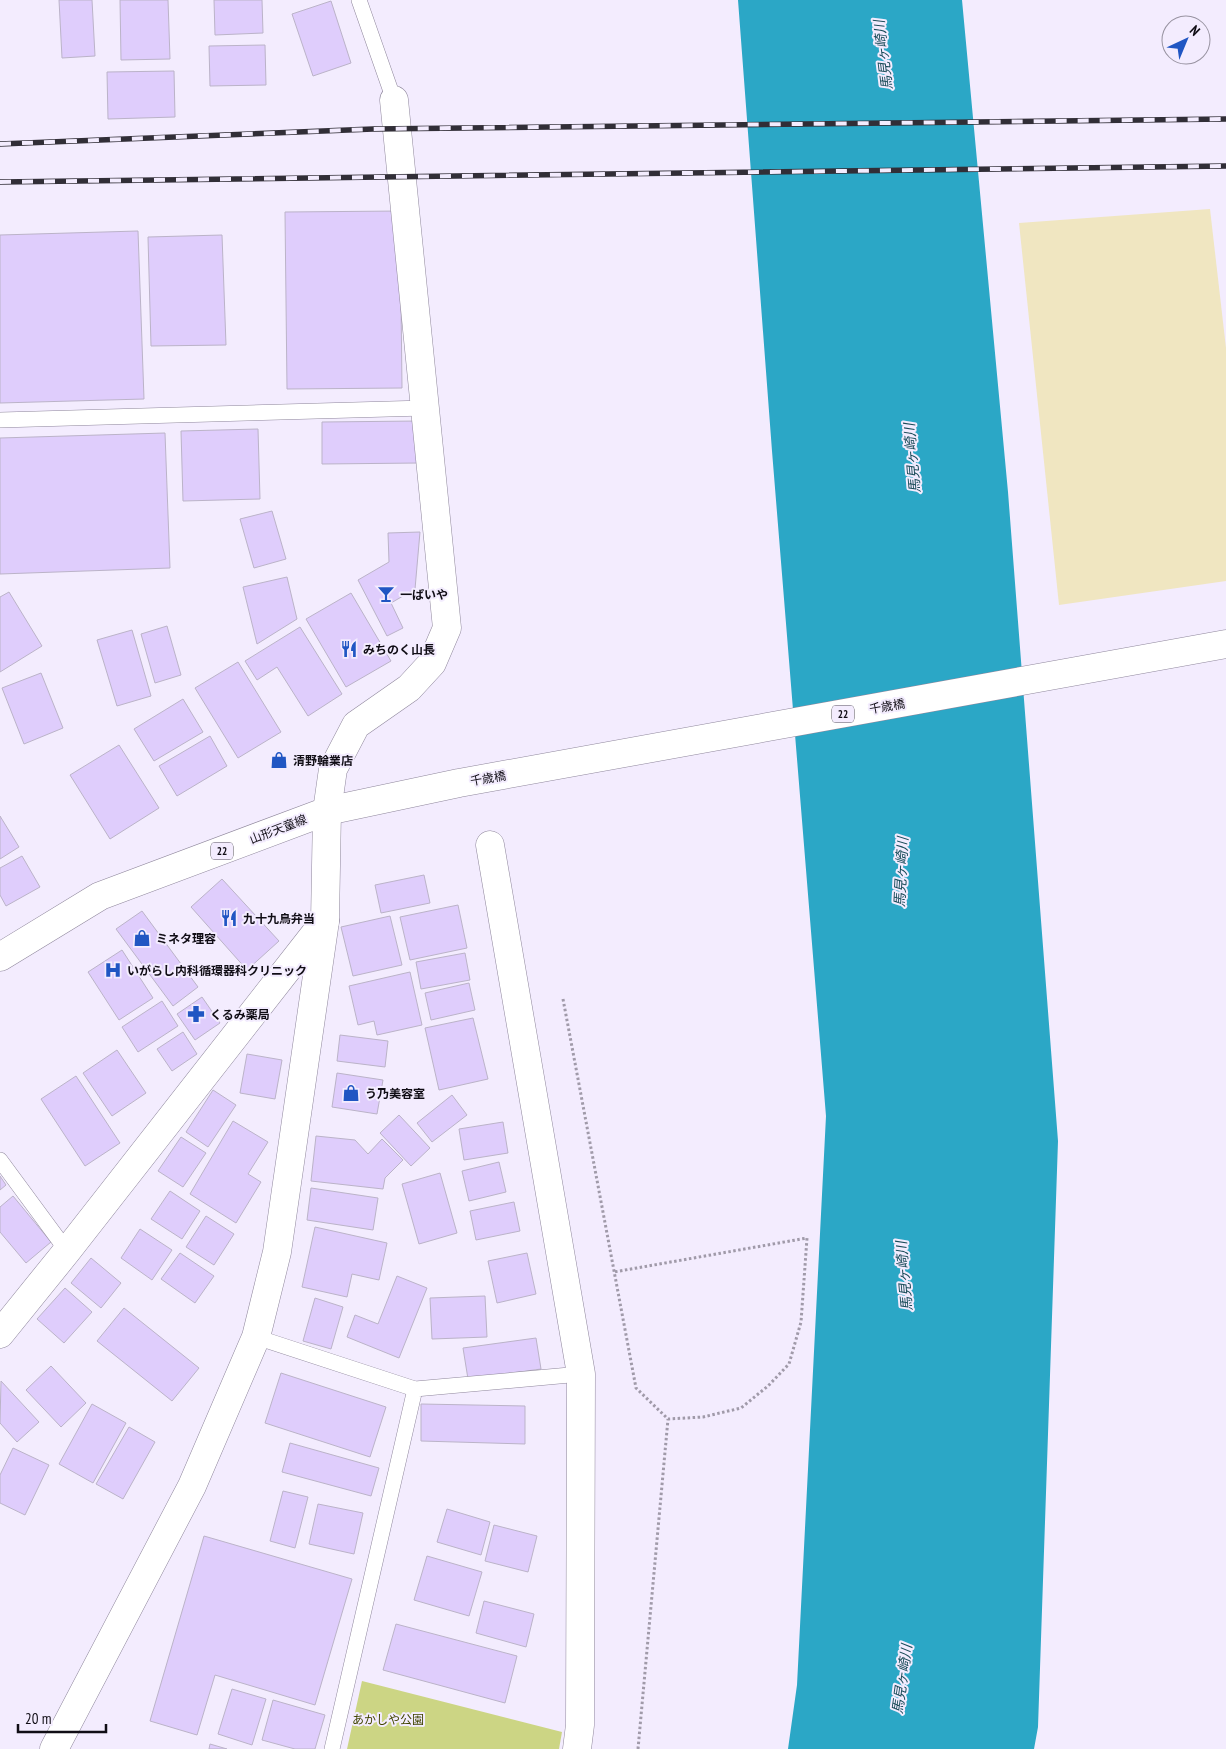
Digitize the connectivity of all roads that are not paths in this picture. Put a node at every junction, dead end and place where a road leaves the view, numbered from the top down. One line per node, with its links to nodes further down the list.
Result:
1 (359, 0): 2 (lane)
2 (394, 100): 3 (street)
3 (425, 408): 4 (lane); 7 (street)
4 (0, 420)
5 (1226, 644): 6 (street, 千歳橋 / 22)
6 (459, 784): 7 (street, 山形天童線 / 22)
7 (327, 811): 9 (street); 10 (street, 山形天童線 / 22)
8 (490, 845): 15 (street)
9 (325, 921): 12 (street); 14 (street)
10 (0, 957)
11 (0, 1160): 12 (lane)
12 (67, 1251): 13 (street)
13 (0, 1334)
14 (256, 1337): 16 (lane); 17 (street)
15 (581, 1374): 16 (lane); 19 (street)
16 (415, 1389): 18 (lane)
17 (54, 1749)
18 (332, 1749)
19 (576, 1749)

